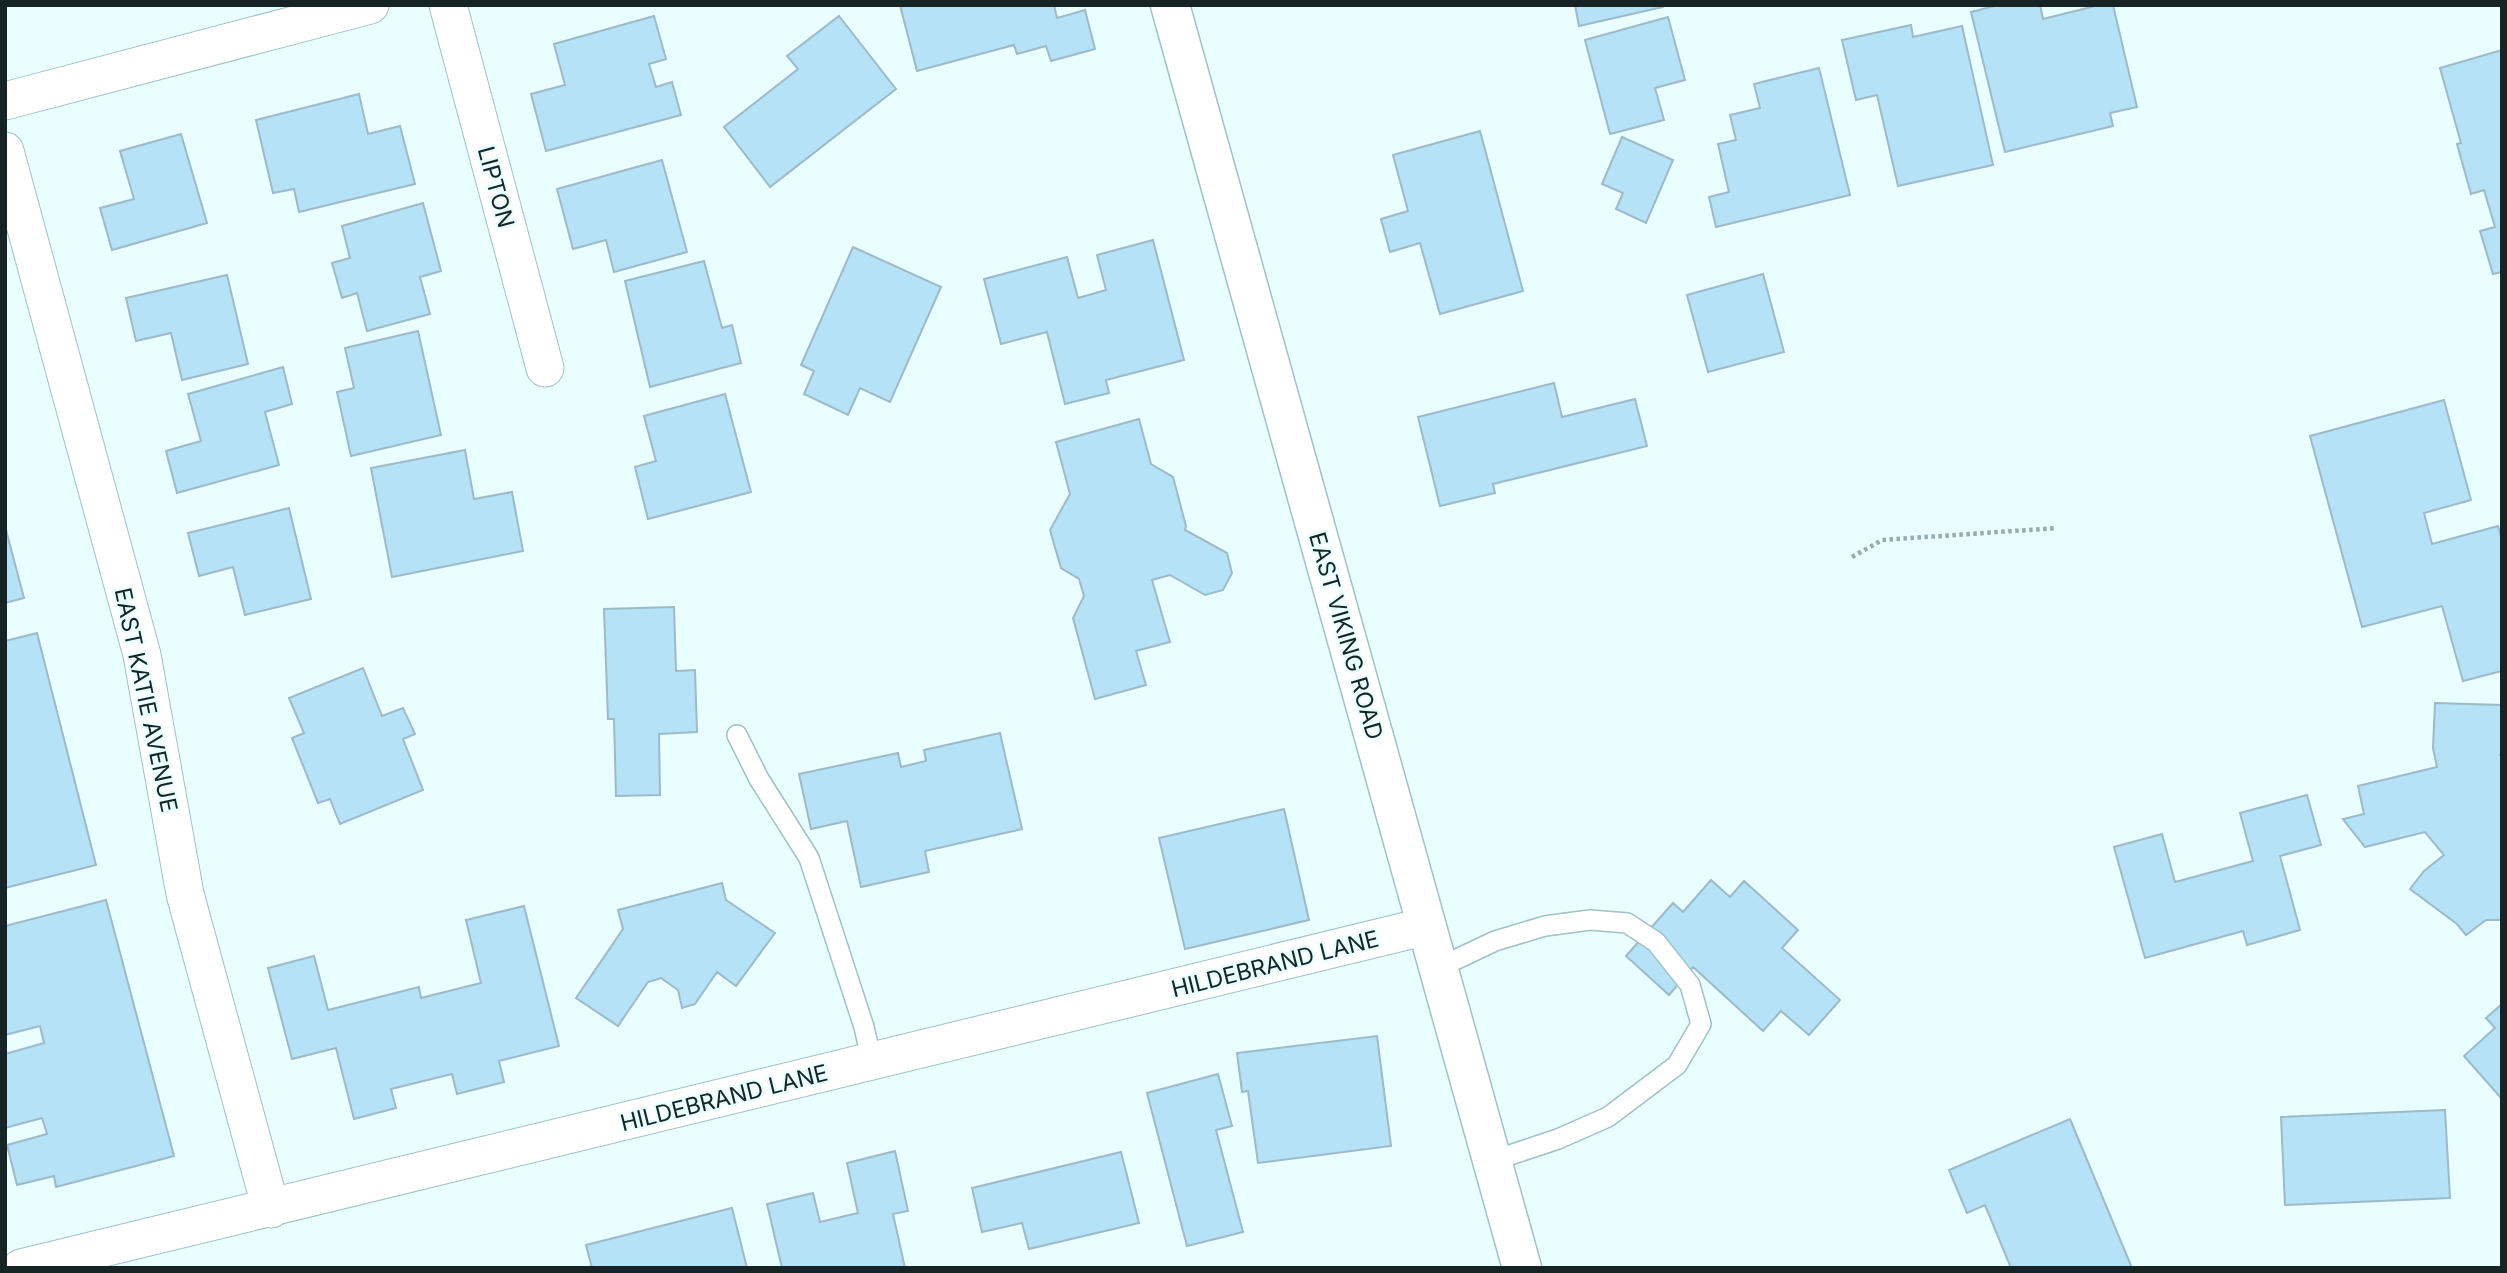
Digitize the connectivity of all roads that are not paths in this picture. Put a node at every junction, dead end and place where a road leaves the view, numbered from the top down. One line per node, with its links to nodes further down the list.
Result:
1 (370, 5): 4 (street)
2 (448, 5): 6 (street, LIPTON)
3 (1170, 5): 8 (street, EAST VIKING ROAD)
4 (5, 101)
5 (5, 151): 12 (street, EAST KATIE AVENUE)
6 (545, 368)
7 (737, 735): 10 (lane)
8 (1427, 926): 9 (street, EAST VIKING ROAD); 10 (street, HILDEBRAND LANE)
9 (1438, 968): 11 (street, EAST VIKING ROAD); 11 (lane)
10 (872, 1062): 12 (street, HILDEBRAND LANE)
11 (1492, 1161): 14 (street, EAST VIKING ROAD)
12 (271, 1209): 13 (street, HILDEBRAND LANE)
13 (22, 1268)
14 (1522, 1268)

